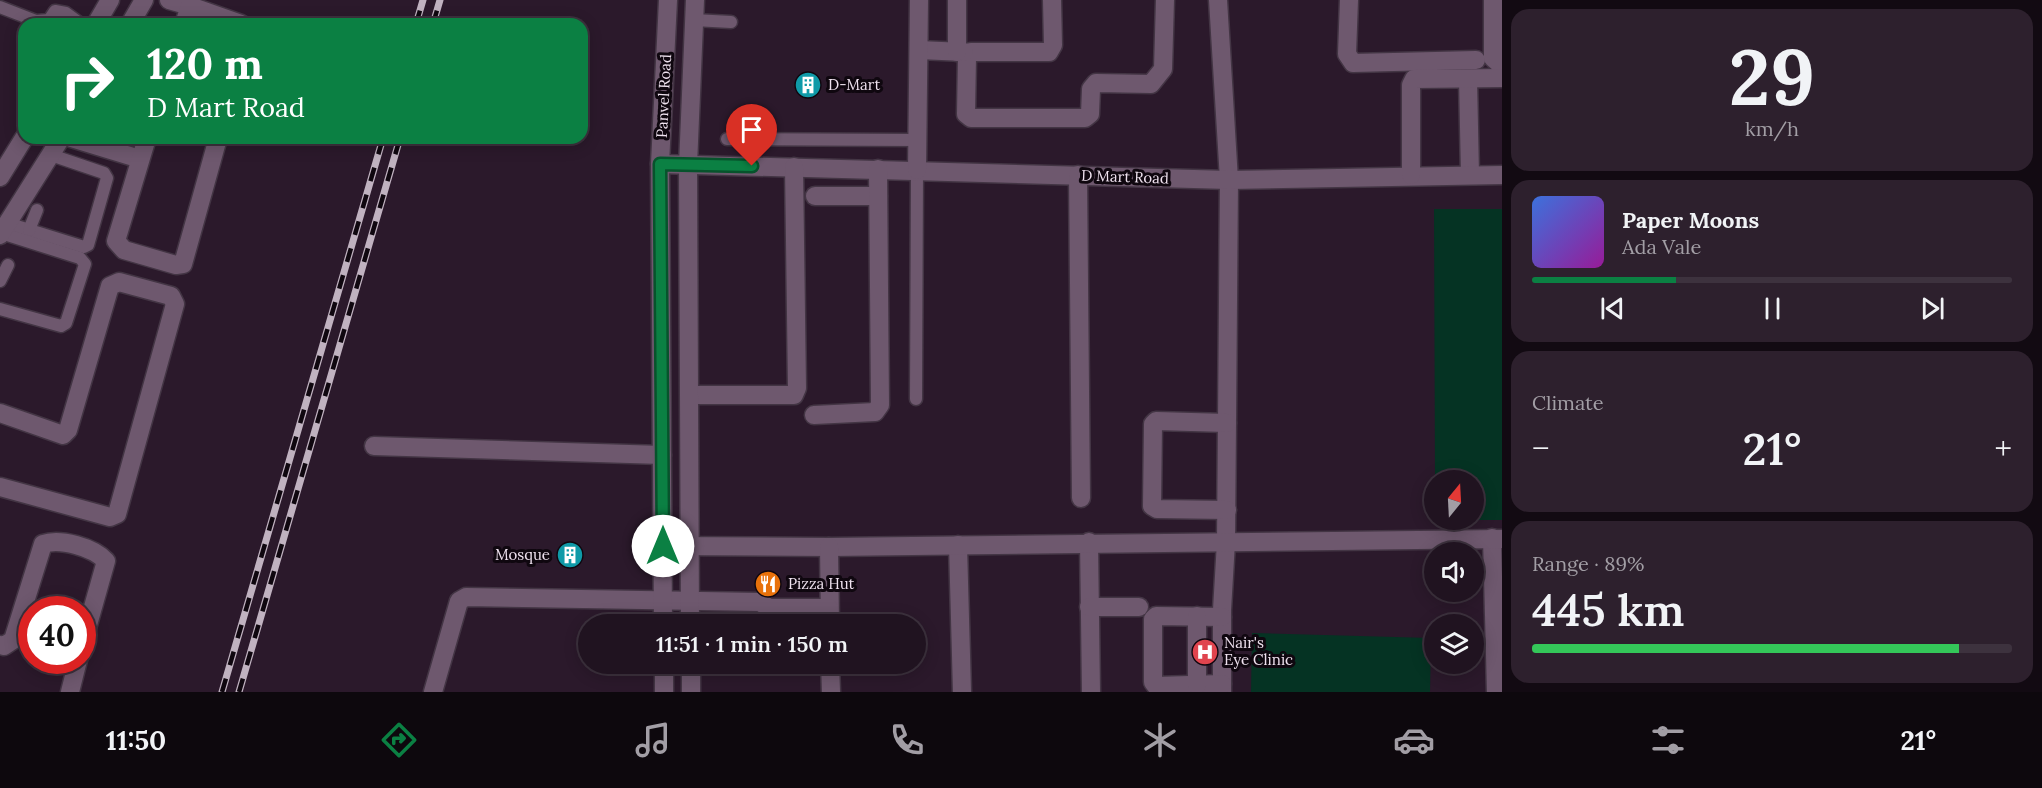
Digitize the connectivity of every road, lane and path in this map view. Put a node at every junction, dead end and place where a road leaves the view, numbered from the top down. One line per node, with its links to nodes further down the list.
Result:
1 (110, 0): 19 (street)
2 (144, 0): 20 (street)
3 (170, 0): 14 (street)
4 (668, 0): 38 (street, Panvel Road)
5 (695, 0): 23 (street, Panvel Road)
6 (919, 0): 25 (street)
7 (957, 0): 25 (street)
8 (1052, 0): 9 (street)
9 (1165, 0)
10 (1218, 0): 48 (street)
11 (1348, 0): 12 (street)
12 (1481, 0)
13 (1492, 0): 26 (street)
14 (190, 6): 21 (street); 22 (street)
15 (0, 7): 16 (lane)
16 (28, 18)
17 (50, 18): 18 (lane)
18 (73, 18)
19 (100, 18)
20 (134, 18)
21 (186, 18)
22 (224, 18)
23 (694, 20): 24 (lane); 39 (street, Panvel Road)
24 (731, 22)
25 (919, 50): 30 (street)
26 (1502, 66)
27 (1502, 78): 28 (street)
28 (1468, 79): 44 (street); 45 (street)
29 (727, 139): 30 (lane)
30 (917, 140): 42 (street)
31 (20, 144): 47 (street)
32 (58, 144): 36 (street)
33 (91, 144): 37 (street)
34 (145, 144): 37 (street)
35 (216, 144): 37 (street)
36 (51, 155): 52 (street); 53 (lane)
37 (140, 159)
38 (660, 164): 39 (street, D Mart Road); 63 (street, Panvel Road)
39 (688, 165): 40 (street, D Mart Road); 57 (street, Panvel Road)
40 (794, 167): 41 (street, D Mart Road); 57 (street)
41 (878, 169): 42 (street, D Mart Road); 50 (street)
42 (917, 170): 43 (street, D Mart Road); 58 (lane)
43 (1078, 175): 48 (street, D Mart Road); 65 (street)
44 (1411, 175): 45 (street, D Mart Road); 48 (street, D Mart Road)
45 (1470, 175): 46 (street, D Mart Road)
46 (1502, 175)
47 (0, 177)
48 (1229, 180): 61 (street)
49 (816, 196): 50 (street)
50 (878, 196): 60 (street)
51 (37, 210): 53 (lane)
52 (3, 230): 53 (lane); 56 (lane)
53 (29, 230)
54 (8, 265): 55 (lane)
55 (0, 281)
56 (0, 309)
57 (690, 394): 73 (street, Panvel Road)
58 (916, 399)
59 (0, 413): 64 (street)
60 (814, 415)
61 (1227, 423): 66 (street); 66 (street)
62 (374, 446): 63 (street)
63 (662, 455): 71 (street, Panvel Road)
64 (0, 487)
65 (1081, 498)
66 (1227, 510): 69 (street)
67 (1497, 538): 69 (street); 101 (street)
68 (1089, 542): 69 (street); 70 (street); 78 (street)
69 (1227, 542): 85 (street)
70 (958, 545): 72 (street); 99 (street)
71 (663, 546): 73 (street); 76 (street, Panvel Road)
72 (829, 547): 73 (street); 83 (street)
73 (690, 548): 77 (street, Panvel Road)
74 (27, 596): 75 (street)
75 (96, 596)
76 (663, 600): 77 (street); 80 (street, Panvel Road); 95 (street)
77 (690, 602): 81 (street, Panvel Road); 82 (street)
78 (1089, 607): 79 (street); 100 (street)
79 (1139, 607)
80 (663, 614)
81 (690, 614)
82 (815, 614)
83 (830, 614)
84 (1197, 621): 85 (street); 92 (street); 92 (street)
85 (1222, 622): 93 (street)
86 (18, 624): 87 (street)
87 (0, 645)
88 (74, 674): 94 (street)
89 (664, 674): 96 (street)
90 (691, 674): 97 (street)
91 (830, 674): 98 (street)
92 (1197, 685): 93 (street)
93 (1222, 688)
94 (70, 692)
95 (433, 692)
96 (664, 692)
97 (691, 692)
98 (831, 692)
99 (962, 692)
100 (1091, 692)
101 (1496, 692)

